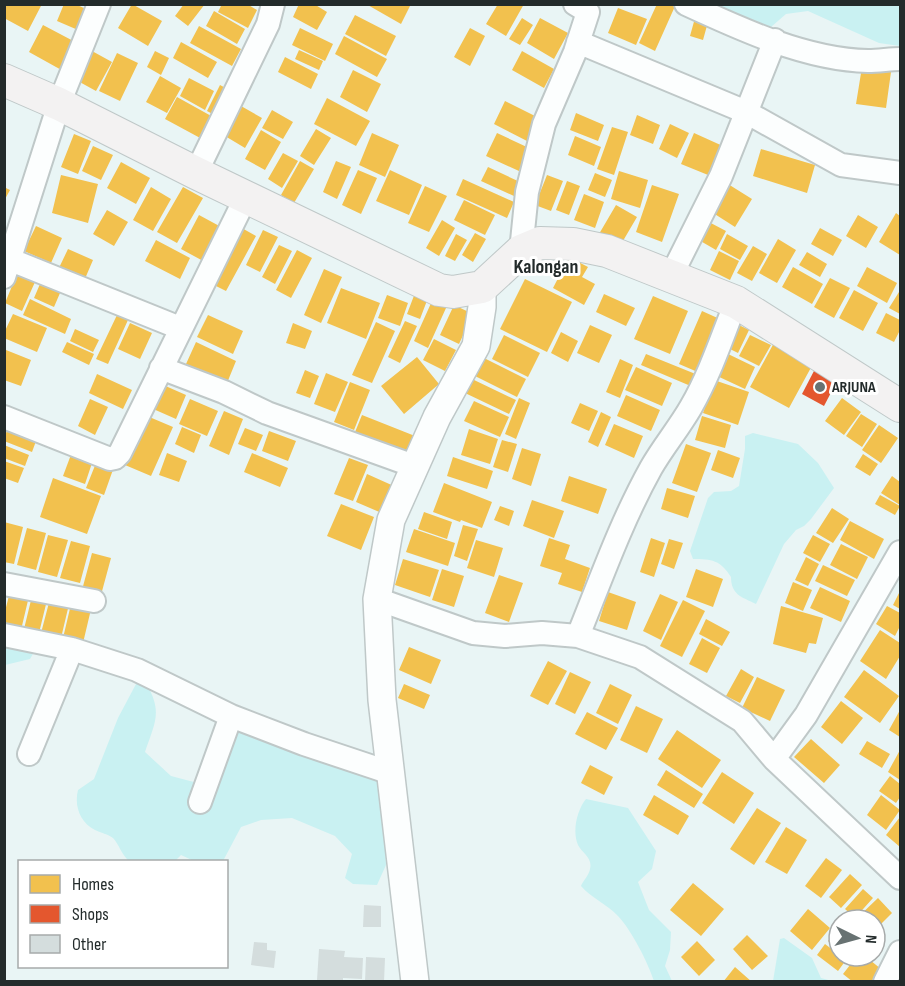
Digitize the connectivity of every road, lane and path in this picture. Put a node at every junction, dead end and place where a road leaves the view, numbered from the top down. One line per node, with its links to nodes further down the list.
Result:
1 (99, 4): 9 (street)
2 (273, 4): 11 (street)
3 (686, 4): 5 (street)
4 (585, 7): 6 (street)
5 (775, 40): 7 (street); 10 (street)
6 (578, 42): 10 (street); 15 (street)
7 (900, 59)
8 (4, 80): 9 (main road)
9 (59, 104): 11 (main road); 14 (street)
10 (746, 112): 12 (street); 17 (street)
11 (196, 172): 13 (main road)
12 (900, 173)
13 (246, 197): 18 (main road); 20 (street)
14 (13, 224): 16 (street)
15 (521, 251): 17 (main road); 18 (main road)
16 (8, 269): 20 (street)
17 (671, 276): 19 (main road)
18 (482, 287): 24 (street)
19 (736, 302): 22 (main road); 30 (street)
20 (180, 328): 21 (street)
21 (161, 368): 23 (street); 24 (street)
22 (900, 406)
23 (4, 417)
24 (414, 466): 27 (street)
25 (900, 552): 34 (street)
26 (4, 584): 28 (street)
27 (377, 599): 30 (street); 35 (street)
28 (94, 601)
29 (4, 635): 31 (street)
30 (578, 636): 34 (street)
31 (72, 649): 32 (street); 33 (street)
32 (231, 716): 35 (street); 36 (street)
33 (28, 754)
34 (774, 759): 37 (street)
35 (391, 773): 39 (street)
36 (200, 802)
37 (900, 878)
38 (900, 952): 40 (street)
39 (415, 981)
40 (885, 981)

